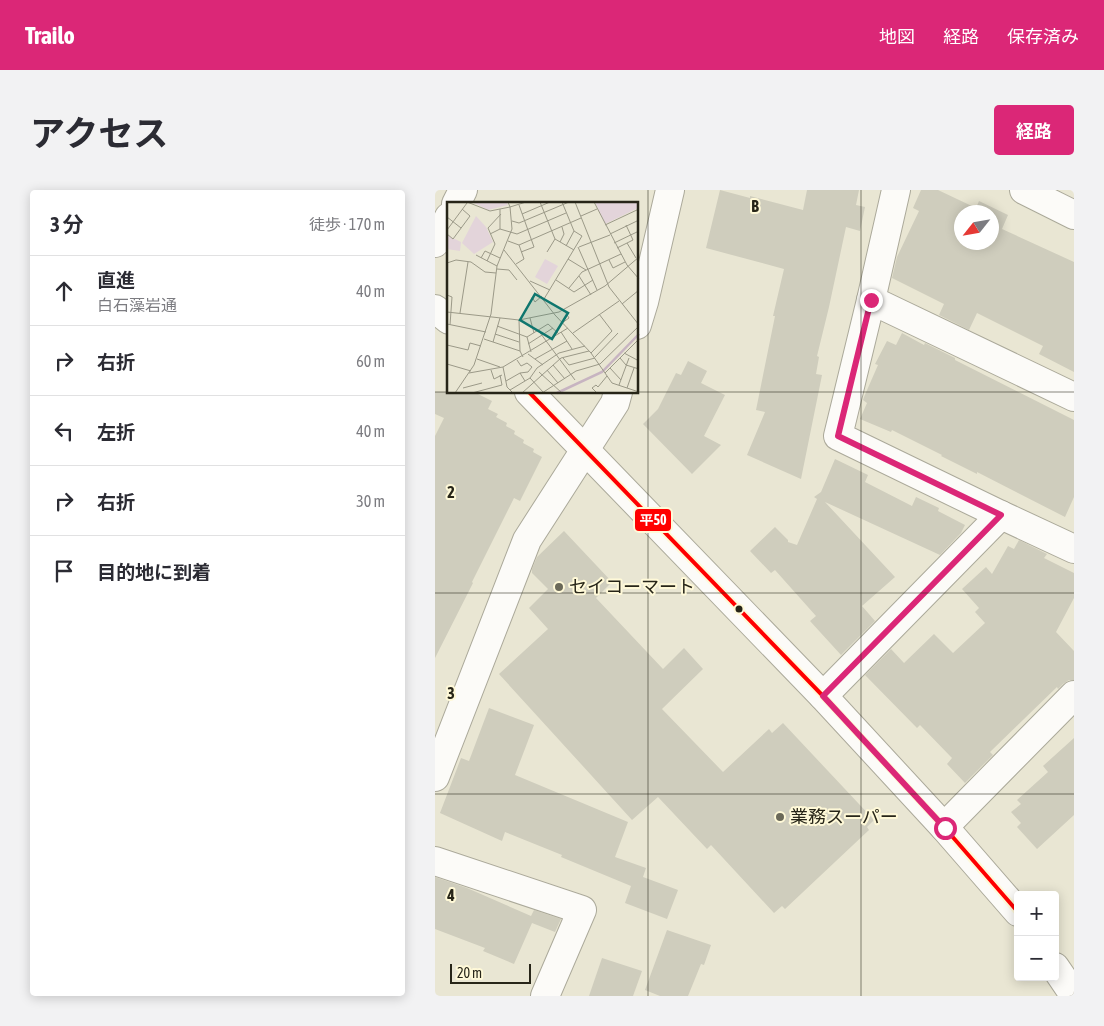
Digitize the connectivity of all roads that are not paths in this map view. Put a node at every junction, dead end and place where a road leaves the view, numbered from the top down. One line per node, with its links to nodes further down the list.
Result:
1 (463, 190): 5 (street)
2 (670, 190): 12 (street)
3 (896, 190): 9 (street)
4 (1024, 190): 6 (street)
5 (456, 202)
6 (1074, 214)
7 (447, 221): 8 (street)
8 (435, 243)
9 (871, 300): 15 (street); 17 (street)
10 (435, 309): 11 (street)
11 (447, 318)
12 (639, 318)
13 (531, 394): 16 (street)
14 (617, 394): 16 (street)
15 (1074, 397)
16 (585, 450): 20 (street); 21 (street)
17 (1001, 515): 18 (street); 20 (street)
18 (1073, 546)
19 (1074, 695): 22 (street)
20 (823, 696): 22 (street)
21 (435, 775)
22 (945, 828): 24 (street)
23 (435, 861): 27 (street)
24 (1014, 907)
25 (1059, 973): 26 (street)
26 (1074, 995)
27 (545, 996)

